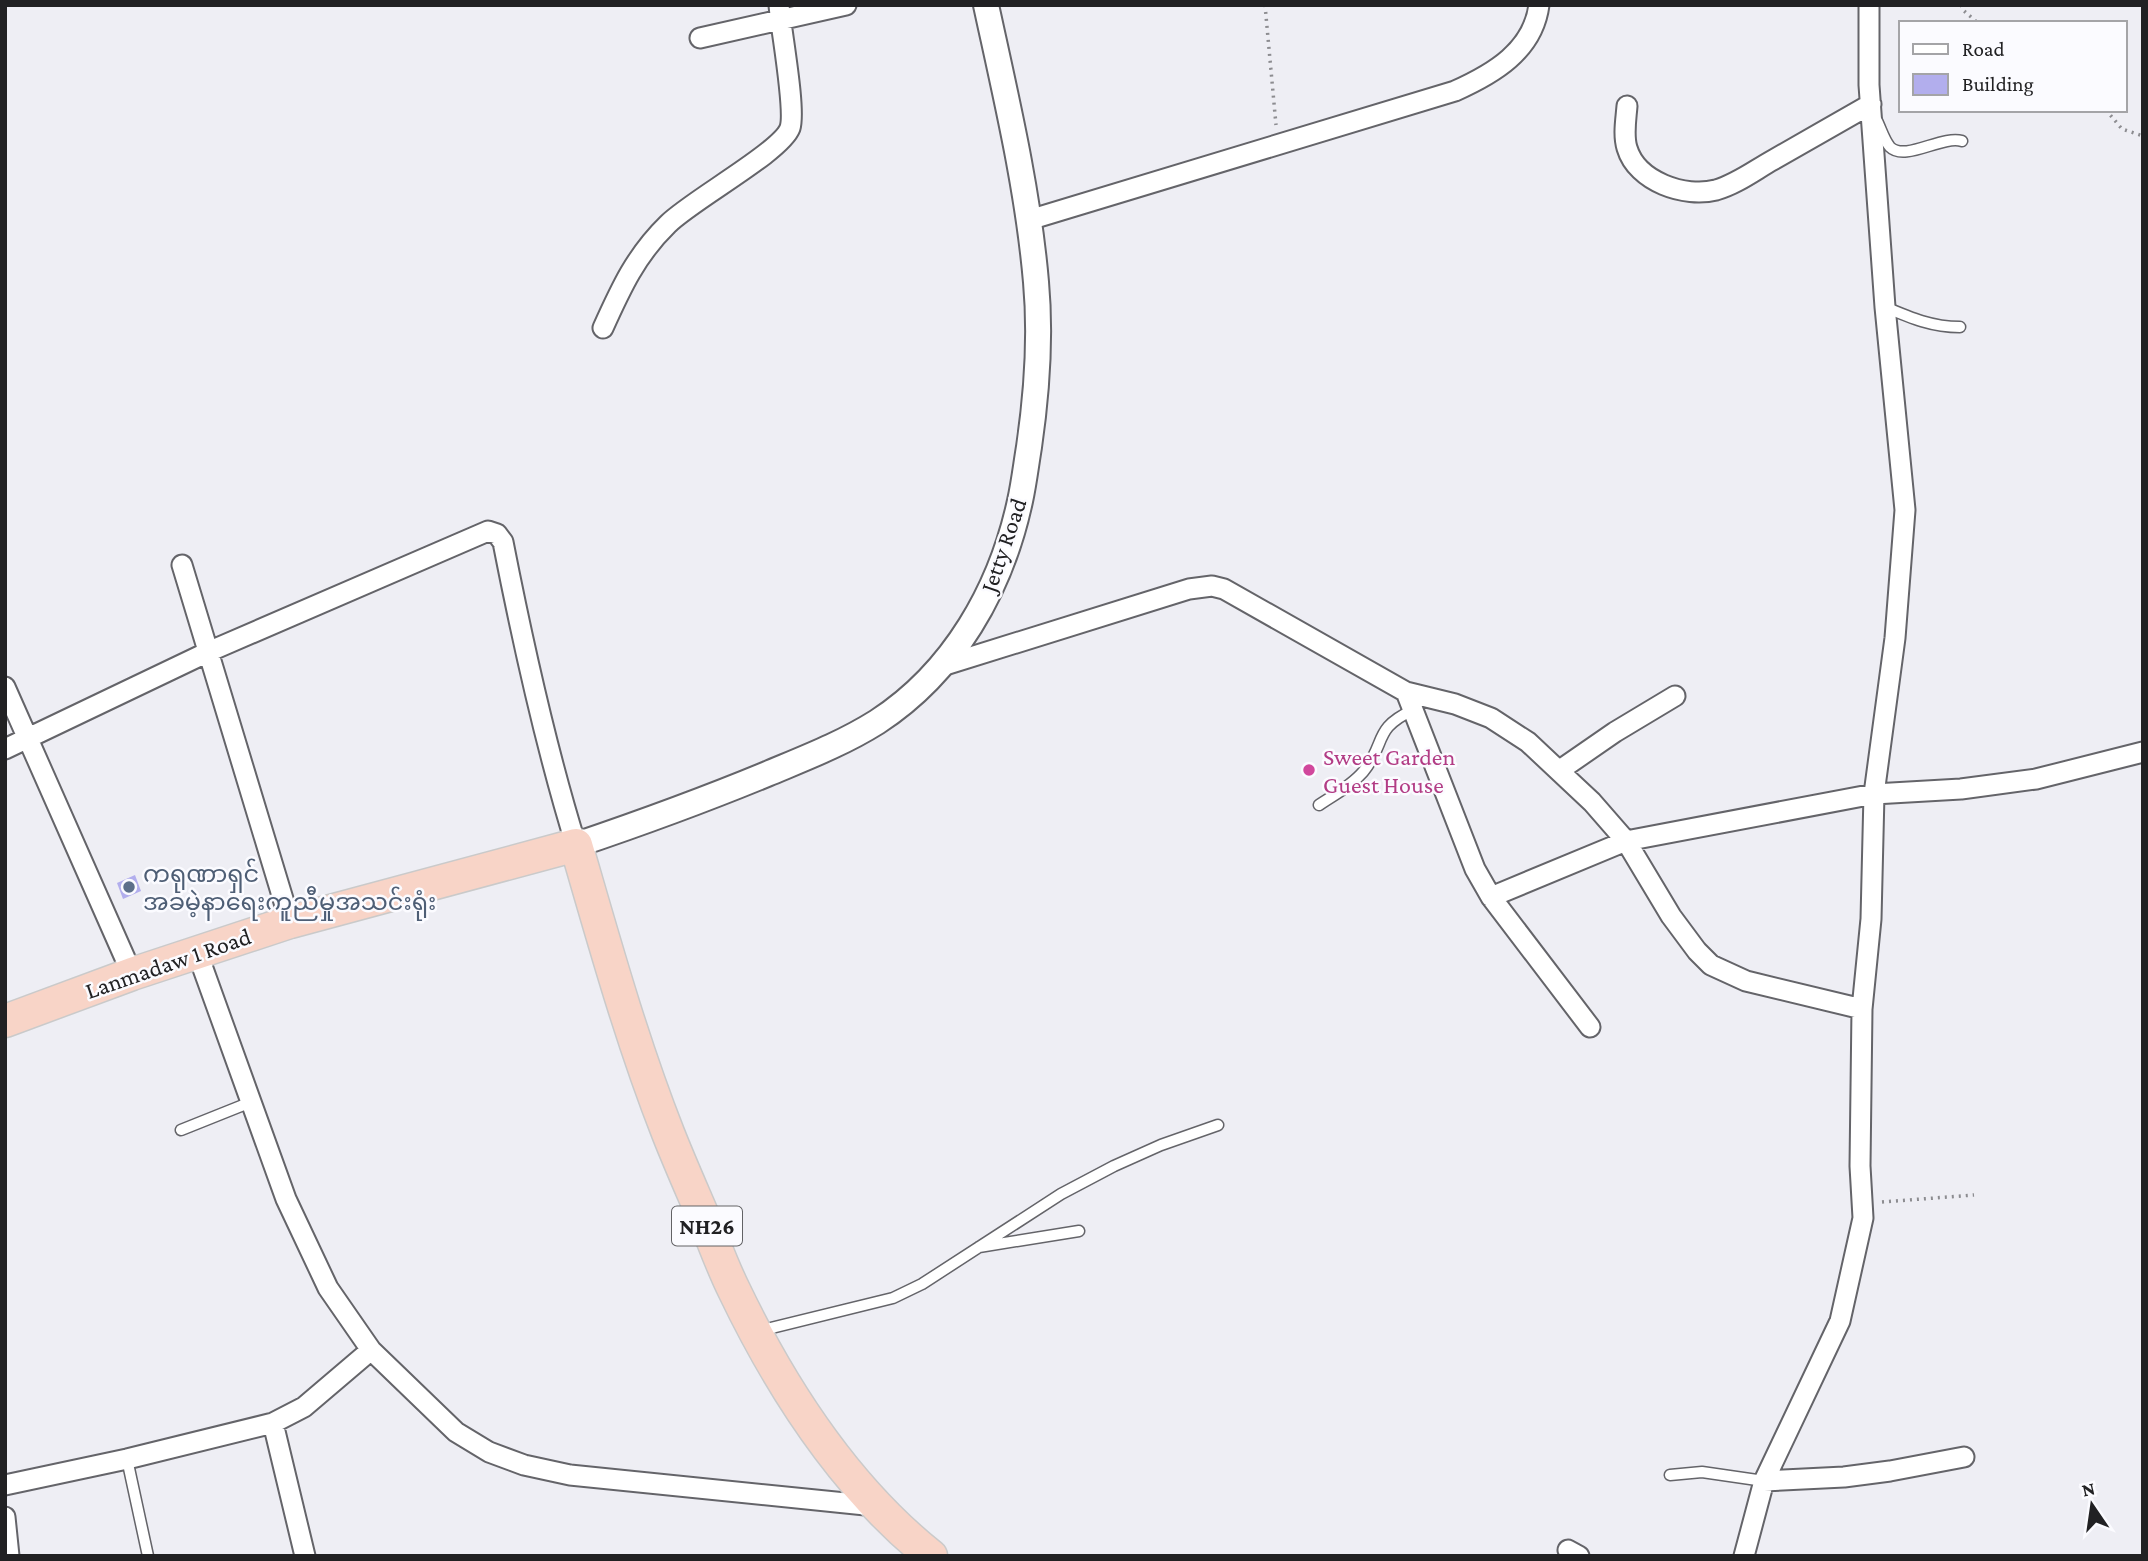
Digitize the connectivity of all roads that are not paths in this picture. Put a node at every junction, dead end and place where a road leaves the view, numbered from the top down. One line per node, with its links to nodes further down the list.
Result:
1 (846, 5): 5 (street)
2 (986, 5): 10 (street, Jetty Road)
3 (1539, 5): 10 (street)
4 (1869, 5): 7 (street)
5 (780, 13): 6 (street); 13 (street)
6 (700, 38)
7 (1871, 104): 8 (street); 9 (lane); 11 (street)
8 (1627, 106)
9 (1962, 141)
10 (1029, 220): 16 (street, Jetty Road)
11 (1885, 307): 12 (lane); 24 (street)
12 (1960, 327)
13 (603, 328)
14 (182, 565): 15 (street)
15 (208, 652): 20 (street); 27 (street); 29 (street)
16 (942, 666): 19 (street); 27 (street, Jetty Road)
17 (5, 687): 20 (street)
18 (1675, 696): 23 (street)
19 (1409, 701): 23 (street); 25 (lane); 28 (street)
20 (28, 737): 21 (street); 31 (street)
21 (5, 749)
22 (2143, 752): 24 (street)
23 (1560, 770): 26 (street)
24 (1874, 794): 26 (street); 32 (street)
25 (1319, 805)
26 (1626, 841): 28 (street); 32 (street)
27 (576, 845): 29 (highway, Lanmadaw 1 Road); 40 (highway, NH26)
28 (1491, 897): 34 (street)
29 (290, 922): 30 (highway, Lanmadaw 1 Road)
30 (197, 952): 31 (highway, Lanmadaw 1 Road); 35 (street)
31 (132, 974): 33 (highway, Lanmadaw 1 Road)
32 (1862, 1009): 46 (street)
33 (5, 1021)
34 (1590, 1027)
35 (251, 1102): 37 (lane); 41 (street)
36 (1218, 1125): 39 (lane)
37 (181, 1130)
38 (1079, 1231): 39 (lane)
39 (975, 1248): 40 (lane)
40 (755, 1332): 48 (highway, NH26)
41 (371, 1350): 42 (street); 48 (street)
42 (273, 1423): 44 (street); 52 (street)
43 (1964, 1457): 46 (street)
44 (127, 1459): 47 (street); 51 (lane)
45 (1670, 1475): 46 (lane)
46 (1765, 1481): 54 (street)
47 (5, 1485)
48 (875, 1506): 53 (highway, NH26)
49 (5, 1517): 50 (street)
50 (9, 1556)
51 (148, 1556)
52 (305, 1556)
53 (931, 1556)
54 (1744, 1556)

